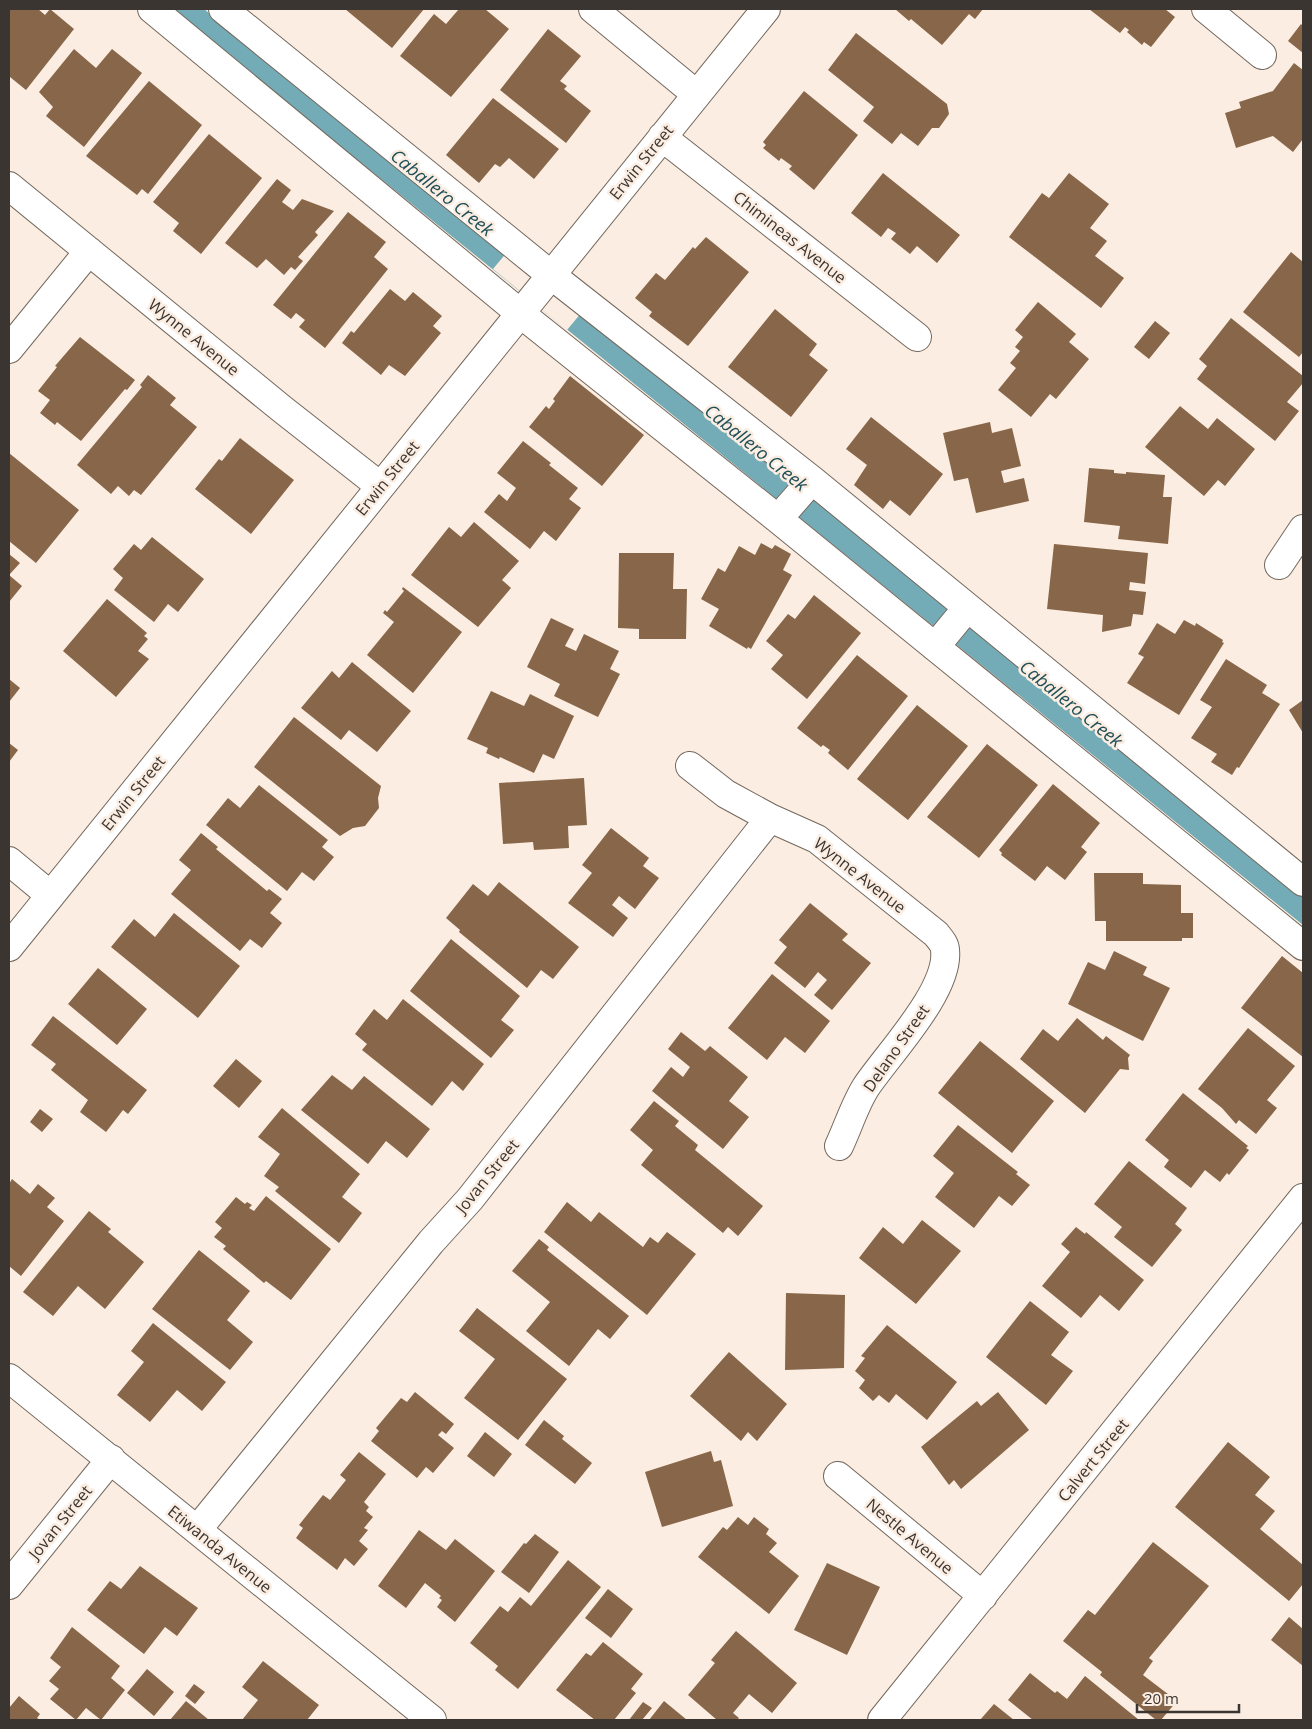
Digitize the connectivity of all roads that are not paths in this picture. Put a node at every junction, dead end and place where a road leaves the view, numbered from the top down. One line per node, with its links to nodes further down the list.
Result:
1 (152, 9): 11 (street)
2 (223, 9): 11 (street)
3 (594, 9): 7 (street)
4 (766, 9): 7 (street, Erwin Street)
5 (1206, 9): 6 (street)
6 (1262, 55)
7 (696, 94): 8 (street, Erwin Street)
8 (662, 137): 11 (street, Erwin Street); 12 (street, Chimineas Avenue)
9 (9, 186): 10 (street, Wynne Avenue)
10 (89, 251): 13 (street); 15 (street, Wynne Avenue)
11 (537, 293): 14 (street); 15 (street, Erwin Street); 16 (street)
12 (917, 337)
13 (9, 349)
14 (809, 483): 16 (street); 19 (street)
15 (380, 486): 25 (street, Erwin Street)
16 (782, 516): 20 (street)
17 (1303, 529): 18 (street)
18 (1280, 565)
19 (967, 608): 20 (street); 24 (street)
20 (935, 647): 26 (street)
21 (690, 766): 22 (street, Wynne Avenue)
22 (770, 818): 28 (street, Wynne Avenue); 34 (street, Jovan Street)
23 (9, 862): 25 (street)
24 (1303, 882)
25 (50, 895): 27 (street, Erwin Street)
26 (1303, 946)
27 (9, 947)
28 (945, 948): 29 (street, Delano Street)
29 (840, 1146)
30 (1303, 1198): 36 (street, Calvert Street)
31 (9, 1378): 32 (street, Etiwanda Avenue)
32 (110, 1459): 34 (street, Etiwanda Avenue); 35 (street, Jovan Street)
33 (838, 1476): 36 (street, Nestle Avenue)
34 (198, 1530): 37 (street, Etiwanda Avenue)
35 (9, 1584)
36 (983, 1596): 38 (street, Calvert Street)
37 (420, 1717)
38 (882, 1720)

